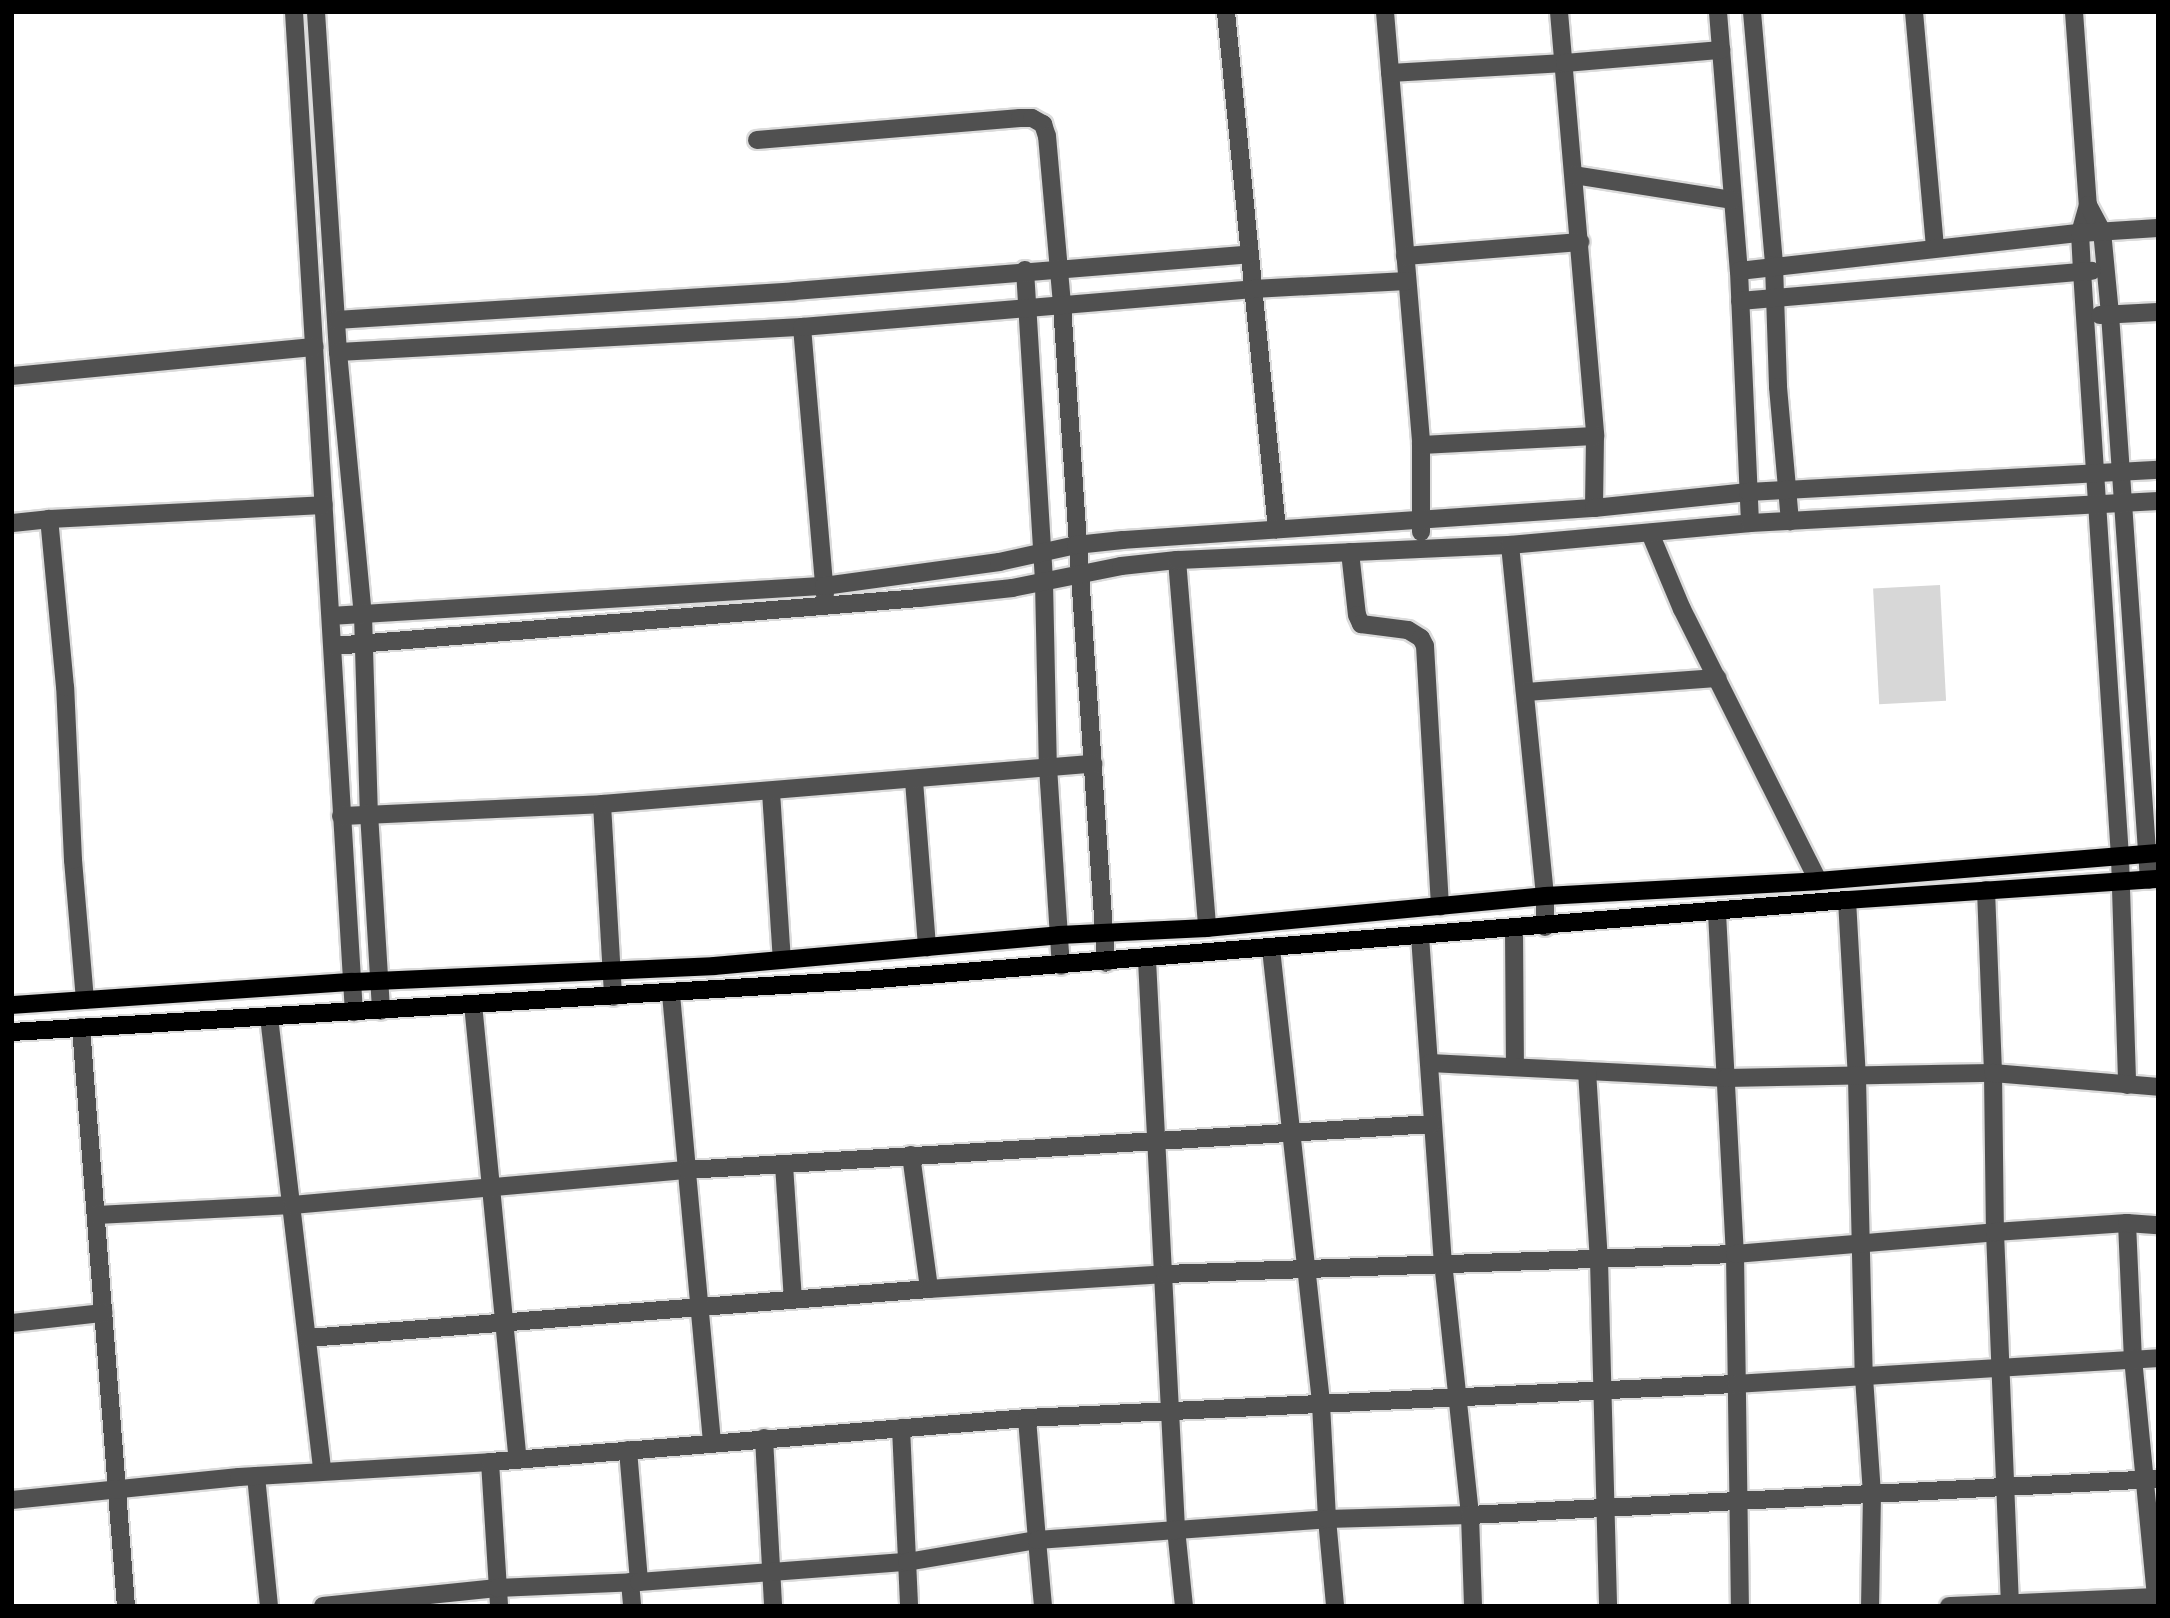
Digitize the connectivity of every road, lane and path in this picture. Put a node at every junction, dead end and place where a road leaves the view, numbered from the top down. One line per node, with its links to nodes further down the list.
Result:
1 (294, 12): 42 (street)
2 (316, 12): 40 (street)
3 (1226, 12): 23 (street)
4 (1385, 12): 13 (street)
5 (1559, 12): 12 (street)
6 (1718, 12): 10 (street)
7 (1752, 12): 11 (street)
8 (1914, 12): 22 (street)
9 (2074, 12): 17 (street)
10 (1722, 58): 11 (street); 12 (street); 16 (street)
11 (1756, 62): 25 (street)
12 (1565, 64): 13 (street); 15 (street)
13 (1390, 73): 24 (street)
14 (757, 140): 26 (street)
15 (1574, 175): 16 (street); 21 (street)
16 (1732, 200): 29 (street)
17 (2088, 205): 19 (street); 20 (street)
18 (2158, 228): 19 (street)
19 (2102, 232): 20 (street); 28 (street)
20 (2080, 233): 22 (street); 30 (street)
21 (1580, 242): 24 (street); 45 (street)
22 (1935, 248): 25 (street)
23 (1250, 254): 26 (street); 32 (street)
24 (1405, 256): 31 (street)
25 (1774, 265): 29 (street); 33 (street)
26 (1059, 268): 27 (street); 35 (street)
27 (1025, 270): 36 (street); 40 (street)
28 (2105, 270): 30 (street); 38 (street)
29 (1739, 271): 34 (street)
30 (2082, 271): 33 (street); 39 (street)
31 (1407, 281): 32 (street); 46 (street)
32 (1253, 289): 35 (street); 62 (street)
33 (1775, 297): 34 (street); 50 (street)
34 (1740, 301): 51 (street)
35 (1062, 305): 36 (street); 64 (street)
36 (1030, 308): 41 (street); 67 (street)
37 (2158, 312): 38 (street)
38 (2110, 314): 39 (street); 48 (street)
39 (2086, 315): 49 (street)
40 (337, 320): 43 (street)
41 (802, 327): 43 (street); 72 (street)
42 (315, 347): 44 (street); 55 (street)
43 (338, 352): 74 (street)
44 (12, 376)
45 (1595, 436): 46 (street); 56 (street)
46 (1421, 445): 58 (street)
47 (2158, 470): 48 (street)
48 (2120, 472): 49 (street); 53 (street)
49 (2093, 475): 50 (street); 54 (street)
50 (1787, 490): 51 (street); 59 (street)
51 (1748, 492): 56 (street); 61 (street)
52 (2158, 501): 53 (street)
53 (2123, 502): 54 (street); 87 (street)
54 (2096, 503): 59 (street); 88 (street)
55 (324, 505): 57 (street); 75 (street)
56 (1594, 508): 58 (street)
57 (49, 519): 60 (street); 114 (street)
58 (1420, 520): 62 (street); 66 (street)
59 (1790, 521): 61 (street)
60 (12, 523)
61 (1750, 523): 63 (street)
62 (1277, 529): 64 (street)
63 (1650, 533): 65 (street); 78 (street)
64 (1076, 545): 67 (street); 70 (street)
65 (1510, 545): 66 (street); 79 (street)
66 (1422, 548): 68 (street)
67 (1042, 552): 71 (street); 72 (street)
68 (1350, 552): 69 (street); 95 (street)
69 (1178, 561): 70 (street); 98 (street)
70 (1080, 575): 71 (street); 80 (street)
71 (1044, 582): 73 (street); 81 (street)
72 (824, 586): 73 (street); 74 (street)
73 (827, 607): 76 (street)
74 (363, 615): 75 (street); 76 (street)
75 (331, 616): 77 (street)
76 (363, 644): 77 (street); 85 (street)
77 (333, 646): 86 (street)
78 (1717, 678): 79 (street); 90 (street)
79 (1525, 692): 93 (street)
80 (1093, 764): 81 (street); 100 (street)
81 (1048, 767): 82 (street); 101 (street)
82 (914, 781): 83 (street); 103 (street)
83 (771, 792): 84 (street); 105 (street)
84 (602, 804): 85 (street); 109 (street)
85 (369, 813): 86 (street); 110 (street)
86 (341, 816): 111 (street)
87 (2152, 854): 88 (main road); 89 (street)
88 (2120, 857): 90 (main road); 91 (street)
89 (2153, 880): 91 (main road)
90 (1818, 881): 93 (main road)
91 (2120, 881): 92 (main road); 128 (street)
92 (1986, 891): 94 (main road); 125 (street)
93 (1545, 896): 95 (main road); 97 (street)
94 (1847, 901): 96 (main road); 127 (street)
95 (1440, 907): 98 (main road)
96 (1717, 913): 97 (main road); 126 (street)
97 (1545, 927): 99 (main road)
98 (1207, 928): 100 (main road)
99 (1514, 930): 102 (main road); 123 (street)
100 (1105, 933): 101 (main road); 107 (street)
101 (1059, 935): 103 (main road); 108 (street)
102 (1420, 936): 104 (main road); 122 (street)
103 (927, 947): 105 (main road)
104 (1271, 949): 106 (main road); 131 (street)
105 (782, 960): 109 (main road)
106 (1147, 960): 107 (main road); 132 (street)
107 (1106, 963): 108 (main road)
108 (1062, 966): 112 (main road)
109 (611, 969): 110 (main road); 113 (street)
110 (379, 981): 111 (main road); 117 (street)
111 (351, 982): 114 (main road); 118 (street)
112 (671, 993): 113 (main road); 135 (street)
113 (613, 996): 115 (main road)
114 (85, 1000): 116 (main road)
115 (473, 1004): 117 (main road); 136 (street)
116 (12, 1005)
117 (381, 1011): 118 (main road)
118 (354, 1012): 119 (main road)
119 (269, 1017): 120 (main road); 137 (street)
120 (81, 1027): 121 (main road); 138 (street)
121 (12, 1032)
122 (1430, 1063): 123 (street); 130 (street)
123 (1515, 1067): 124 (street)
124 (1587, 1071): 126 (street); 144 (street)
125 (1993, 1073): 127 (street); 128 (street); 141 (street)
126 (1726, 1078): 127 (street); 143 (street)
127 (1857, 1078): 142 (street)
128 (2127, 1085): 129 (street)
129 (2158, 1087)
130 (1432, 1124): 131 (street); 145 (street)
131 (1293, 1133): 132 (street); 146 (street)
132 (1157, 1139): 133 (street); 147 (street)
133 (911, 1155): 134 (street); 148 (street)
134 (785, 1165): 135 (street); 149 (street)
135 (687, 1170): 136 (street); 150 (street)
136 (491, 1186): 137 (street); 152 (street)
137 (293, 1205): 138 (street); 154 (street)
138 (96, 1215): 151 (street)
139 (2127, 1223): 140 (street); 141 (street); 156 (street)
140 (2158, 1225)
141 (1995, 1232): 142 (street); 157 (street)
142 (1861, 1242): 143 (street); 158 (street)
143 (1735, 1254): 144 (street); 159 (street)
144 (1599, 1260): 145 (street); 160 (street)
145 (1443, 1262): 146 (street); 161 (street)
146 (1305, 1267): 147 (street); 162 (street)
147 (1165, 1274): 148 (street); 163 (street)
148 (929, 1289): 149 (street)
149 (793, 1299): 150 (street)
150 (698, 1306): 152 (street); 167 (street)
151 (103, 1313): 153 (street); 175 (street)
152 (503, 1321): 154 (street); 169 (street)
153 (12, 1323)
154 (308, 1338): 171 (street)
155 (2158, 1357): 156 (street)
156 (2133, 1358): 157 (street); 173 (street)
157 (2003, 1368): 158 (street); 174 (street)
158 (1864, 1377): 159 (street); 176 (street)
159 (1736, 1384): 160 (street); 178 (street)
160 (1601, 1390): 161 (street); 179 (street)
161 (1458, 1398): 162 (street); 180 (street)
162 (1321, 1404): 163 (street); 181 (street)
163 (1170, 1413): 164 (street); 182 (street)
164 (1027, 1418): 165 (street); 183 (street)
165 (901, 1427): 166 (street); 184 (street)
166 (764, 1438): 167 (street); 185 (street)
167 (712, 1442): 168 (street)
168 (628, 1450): 169 (street); 186 (street)
169 (518, 1460): 170 (street)
170 (490, 1462): 171 (street); 187 (street)
171 (322, 1471): 172 (street)
172 (256, 1476): 175 (street); 191 (street)
173 (2150, 1479): 174 (street); 188 (street)
174 (2008, 1487): 176 (street); 189 (street)
175 (116, 1491): 177 (street); 190 (street)
176 (1872, 1494): 178 (street); 202 (street)
177 (12, 1500)
178 (1737, 1501): 179 (street); 201 (street)
179 (1605, 1508): 180 (street); 200 (street)
180 (1470, 1515): 181 (street); 199 (street)
181 (1327, 1519): 182 (street); 198 (street)
182 (1175, 1529): 183 (street); 197 (street)
183 (1037, 1539): 184 (street); 196 (street)
184 (907, 1562): 185 (street); 195 (street)
185 (771, 1573): 186 (street); 194 (street)
186 (635, 1582): 187 (street); 193 (street)
187 (498, 1597): 192 (street)
188 (2157, 1597): 189 (street)
189 (2010, 1604): 203 (street)
190 (126, 1606)
191 (268, 1606)
192 (323, 1606)
193 (632, 1606)
194 (773, 1606)
195 (909, 1606)
196 (1043, 1606)
197 (1184, 1606)
198 (1335, 1606)
199 (1473, 1606)
200 (1608, 1606)
201 (1740, 1606)
202 (1870, 1606)
203 (1949, 1606)

